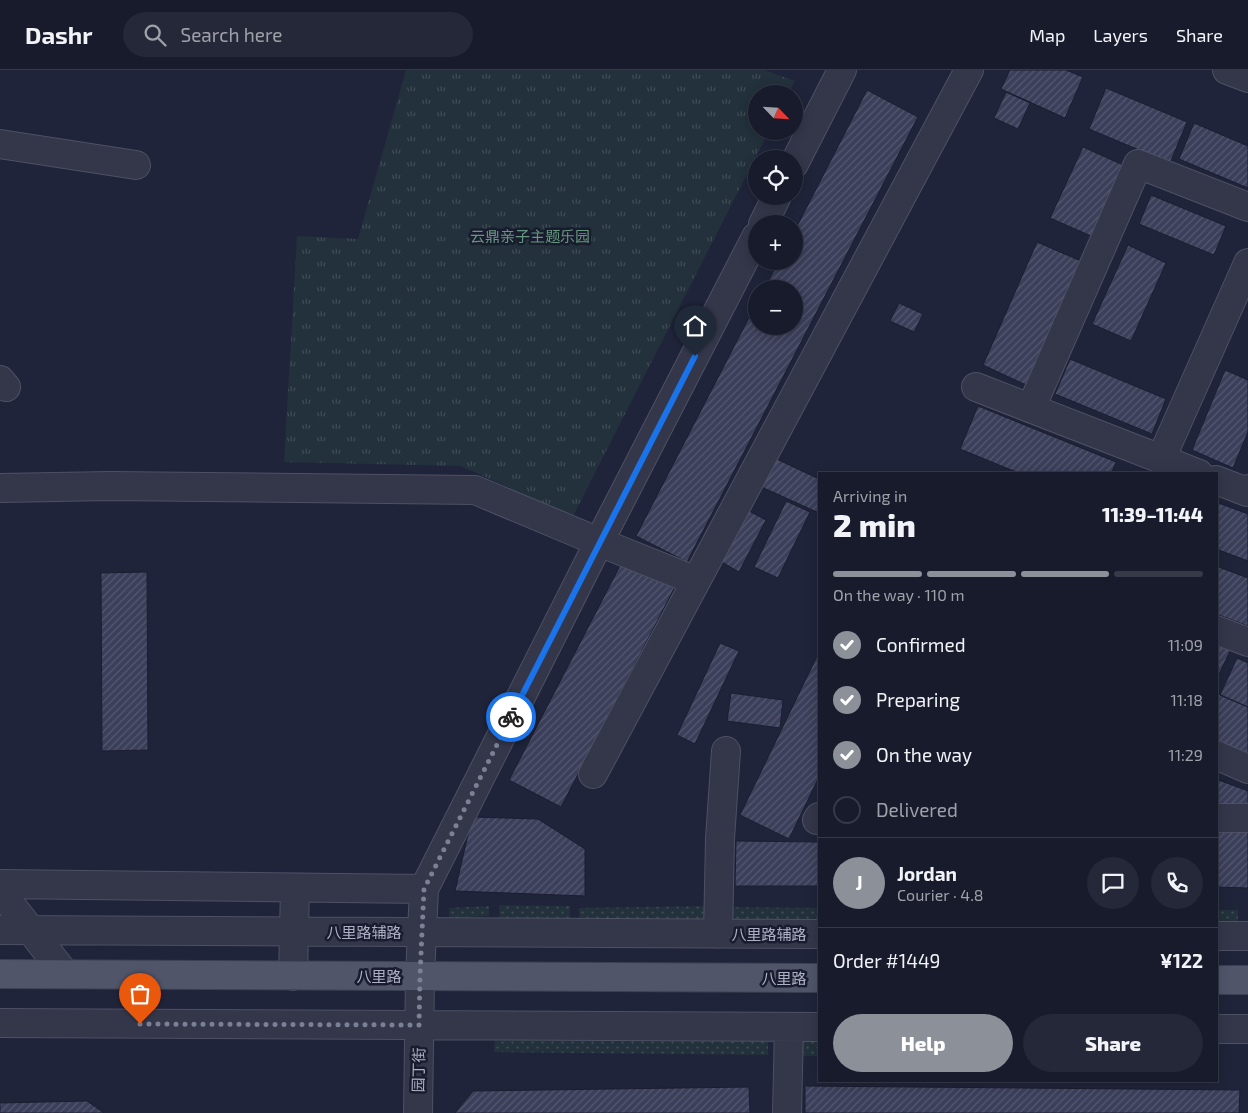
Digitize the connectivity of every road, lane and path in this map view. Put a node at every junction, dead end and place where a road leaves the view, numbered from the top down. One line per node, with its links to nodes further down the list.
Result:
1 (842, 70): 4 (street)
2 (969, 70): 18 (street)
3 (0, 144): 5 (street)
4 (801, 150)
5 (136, 165)
6 (1248, 207): 11 (street)
7 (748, 253): 17 (street, 园丁街)
8 (1248, 263): 9 (street)
9 (1242, 292): 12 (street)
10 (976, 387): 11 (street)
11 (1031, 408): 12 (street)
12 (1161, 459): 13 (street)
13 (1194, 472)
14 (1218, 481): 16 (street)
15 (0, 488): 17 (street)
16 (1248, 489)
17 (599, 542): 18 (street); 29 (street, 园丁街)
18 (696, 581): 24 (street)
19 (1218, 631): 20 (street)
20 (1248, 642)
21 (726, 751): 35 (street)
22 (1218, 756): 23 (street)
23 (1248, 769)
24 (593, 774)
25 (1218, 818): 26 (street)
26 (1248, 818)
27 (0, 884): 28 (street)
28 (295, 888): 29 (street); 33 (street)
29 (424, 889): 34 (street, 园丁街)
30 (0, 892): 32 (street)
31 (0, 930): 32 (street, 八里路辅路)
32 (31, 930): 33 (street, 八里路辅路); 40 (street)
33 (294, 932): 34 (street, 八里路辅路); 41 (street)
34 (422, 932): 35 (street, 八里路辅路); 42 (street, 园丁街)
35 (718, 934): 36 (street, 八里路辅路)
36 (818, 934)
37 (1218, 936): 38 (street)
38 (1248, 936)
39 (0, 974): 40 (main road, 八里路)
40 (65, 974): 41 (main road, 八里路)
41 (293, 976): 42 (main road, 八里路)
42 (420, 976): 43 (main road, 八里路); 47 (street, 园丁街)
43 (818, 978)
44 (1218, 980): 45 (main road)
45 (1248, 980)
46 (0, 1023): 47 (street)
47 (419, 1025): 48 (street); 52 (street, 园丁街)
48 (789, 1027): 49 (street); 53 (street)
49 (818, 1027)
50 (1218, 1029): 51 (street)
51 (1248, 1029)
52 (418, 1113)
53 (787, 1113)

